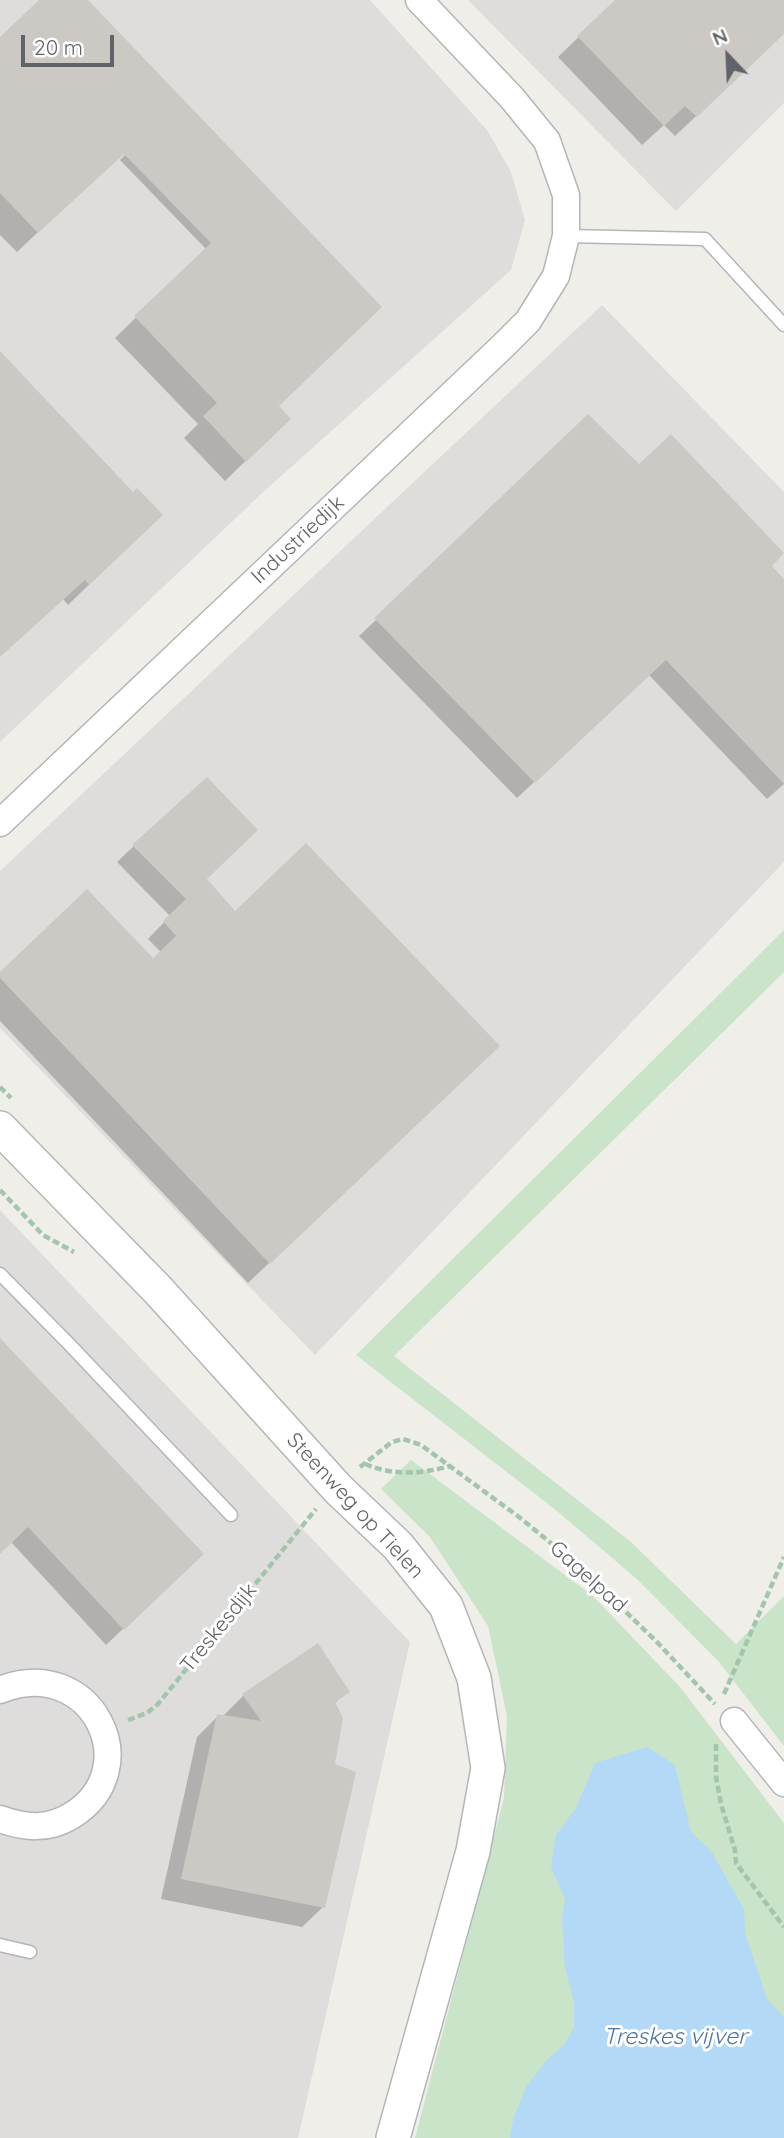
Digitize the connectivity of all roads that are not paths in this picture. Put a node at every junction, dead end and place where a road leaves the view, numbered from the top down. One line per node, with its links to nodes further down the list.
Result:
1 (419, 0): 2 (street, Industriedijk)
2 (566, 236): 3 (lane); 4 (street, Industriedijk)
3 (784, 325)
4 (0, 823)
5 (0, 1128): 14 (street, Steenweg op Tielen)
6 (0, 1274): 7 (lane)
7 (231, 1516)
8 (0, 1689): 11 (street)
9 (723, 1722): 10 (street)
10 (784, 1783)
11 (6, 1822)
12 (0, 1945): 13 (lane)
13 (30, 1952)
14 (393, 2138)

